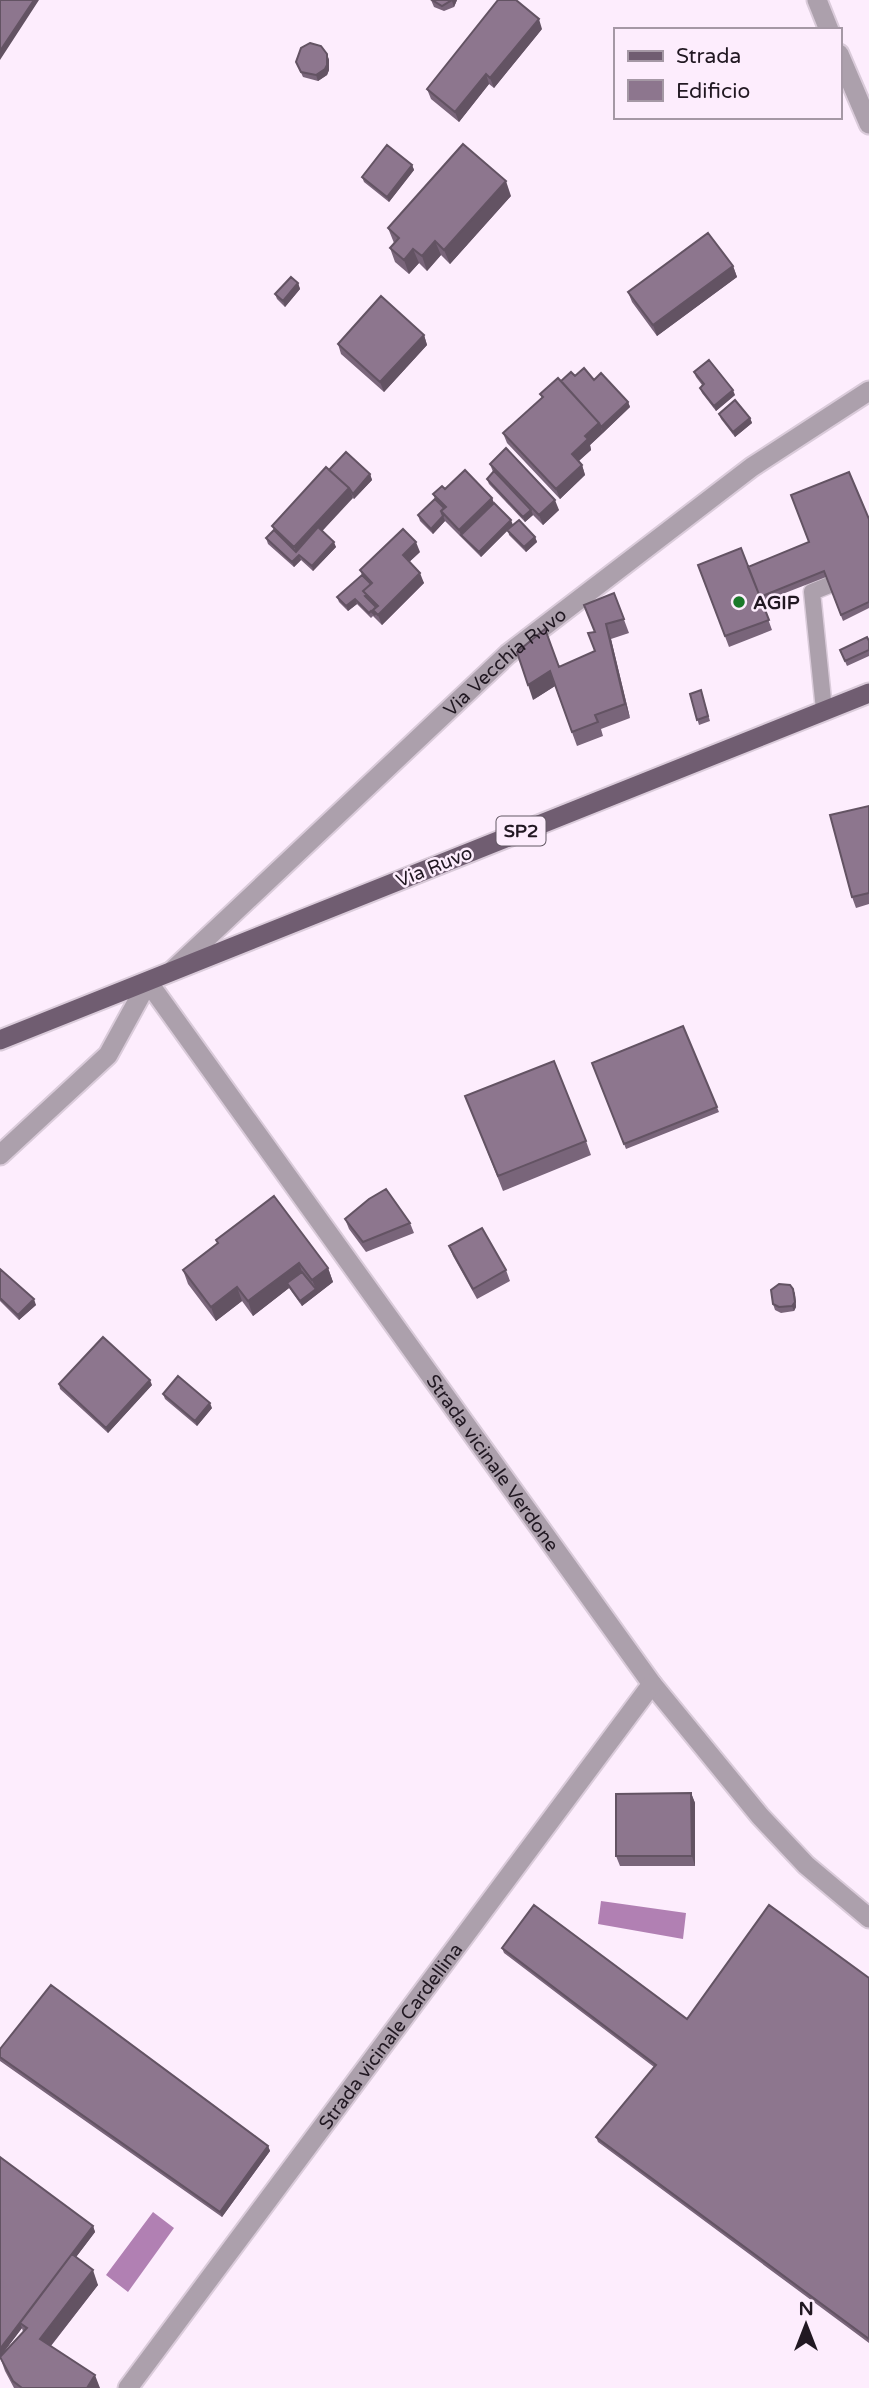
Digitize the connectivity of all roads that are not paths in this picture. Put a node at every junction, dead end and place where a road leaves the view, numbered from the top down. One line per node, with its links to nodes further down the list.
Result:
1 (817, 0): 2 (street)
2 (828, 28)
3 (841, 59): 4 (street)
4 (869, 124)
5 (869, 391): 9 (street, Via Vecchia Ruvo)
6 (869, 569): 8 (lane)
7 (869, 693): 8 (main road, Via Ruvo / SP2)
8 (824, 710): 9 (main road, Via Ruvo / SP2)
9 (173, 970): 10 (main road, Via Ruvo)
10 (148, 982): 11 (main road, Via Ruvo); 12 (street); 13 (street, Strada vicinale Verdone)
11 (0, 1040)
12 (0, 1155)
13 (652, 1684): 14 (street, Strada vicinale Verdone); 15 (street, Strada vicinale Cardellina)
14 (869, 1918)
15 (128, 2388)

